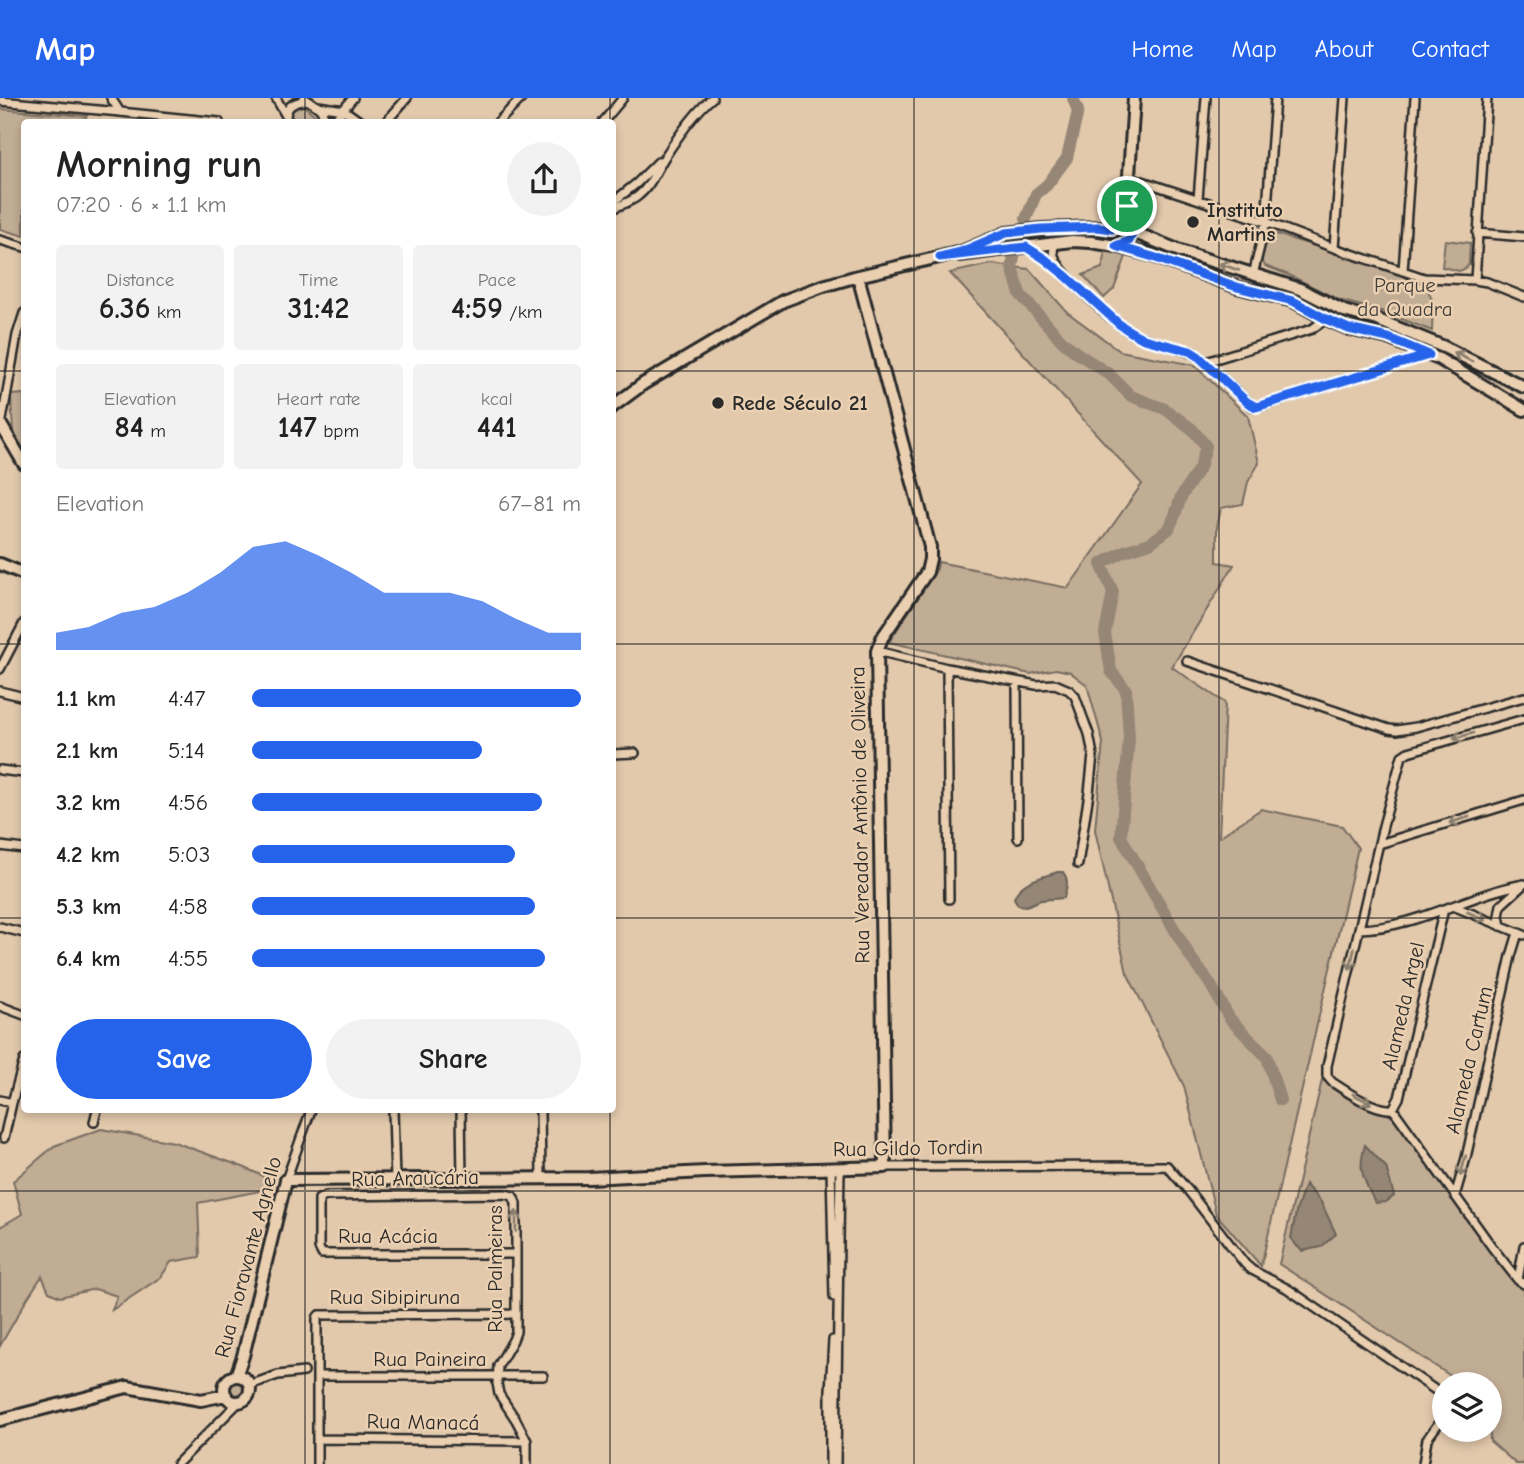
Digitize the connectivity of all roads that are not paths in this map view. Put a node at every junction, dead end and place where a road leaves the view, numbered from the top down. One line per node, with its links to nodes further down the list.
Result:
1 (111, 98): 18 (street)
2 (276, 98): 20 (street)
3 (354, 98): 17 (street)
4 (407, 98): 24 (street)
5 (522, 98): 25 (street)
6 (623, 98): 26 (street)
7 (712, 98): 27 (street)
8 (1134, 98): 28 (main road)
9 (1206, 98): 29 (street)
10 (1275, 98): 33 (street)
11 (1345, 98): 44 (street)
12 (1415, 98): 47 (street)
13 (1487, 98): 37 (street)
14 (305, 99): 16 (street); 20 (street)
15 (0, 101): 18 (street)
16 (318, 106): 17 (street); 21 (street)
17 (344, 110): 22 (street); 23 (street)
18 (120, 112): 19 (street)
19 (189, 119)
20 (287, 119)
21 (325, 119)
22 (339, 119)
23 (356, 119)
24 (389, 119)
25 (501, 119)
26 (606, 119)
27 (666, 155): 30 (street); 32 (street)
28 (1130, 177): 29 (street); 31 (main road)
29 (1199, 199): 33 (street)
30 (616, 200)
31 (1127, 206): 34 (main road); 35 (main road)
32 (616, 207)
33 (1266, 222): 44 (street); 48 (street)
34 (1112, 229): 35 (main road); 36 (main road)
35 (1133, 232): 42 (main road); 48 (main road, one-way to 35)
36 (1006, 233): 45 (main road); 46 (main road)
37 (1478, 233): 38 (street); 51 (street)
38 (1524, 237)
39 (0, 240): 41 (street)
40 (1056, 243): 42 (main road); 43 (main road); 50 (street)
41 (21, 246)
42 (1116, 246): 53 (main road)
43 (1026, 247): 45 (main road); 50 (street)
44 (1334, 248): 47 (street)
45 (1006, 250): 46 (main road)
46 (940, 257): 49 (main road)
47 (1403, 271): 51 (street)
48 (1253, 275): 57 (main road, one-way to 48)
49 (858, 276): 58 (main road); 65 (main road, Rua Vereador Antônio de Oliveira)
50 (1066, 276): 56 (street)
51 (1475, 280): 52 (street)
52 (1524, 297)
53 (1326, 319): 55 (main road); 56 (street)
54 (21, 322): 60 (street)
55 (1429, 355): 56 (street); 59 (main road)
56 (1206, 362)
57 (1524, 387)
58 (616, 404)
59 (1521, 405)
60 (1, 425): 61 (main road)
61 (21, 459)
62 (0, 564): 63 (main road)
63 (21, 572)
64 (21, 629): 68 (street)
65 (877, 651): 67 (street); 106 (main road, Rua Vereador Antônio de Oliveira)
66 (1187, 662): 72 (street)
67 (947, 668): 69 (street); 85 (street)
68 (0, 669)
69 (1017, 682): 79 (street); 83 (street)
70 (0, 691): 71 (street)
71 (21, 696)
72 (1524, 697)
73 (1524, 719): 80 (street, one-way to 80)
74 (635, 753): 75 (street)
75 (616, 754)
76 (0, 770): 77 (street)
77 (21, 773)
78 (1524, 800): 80 (street, one-way to 80)
79 (1018, 838)
80 (1379, 844): 90 (street)
81 (0, 846): 82 (street)
82 (21, 849)
83 (1078, 864)
84 (1524, 884): 86 (street); 88 (street)
85 (949, 900)
86 (1453, 906): 87 (street); 88 (street, one-way to 88)
87 (1444, 909): 90 (street); 98 (street, Alameda Argel)
88 (1501, 926): 92 (street)
89 (0, 927): 91 (street)
90 (1359, 929): 98 (street, one-way to 98)
91 (21, 932)
92 (1521, 934): 114 (street, Alameda Cartum, one-way to 114)
93 (0, 1006): 94 (street)
94 (21, 1014)
95 (21, 1070): 97 (street)
96 (0, 1100): 97 (street)
97 (12, 1103): 105 (street)
98 (1393, 1109): 114 (street)
99 (96, 1113): 104 (street)
100 (310, 1113): 110 (street, Rua Fioravante Agnello)
101 (393, 1113): 111 (street)
102 (461, 1113): 109 (street)
103 (540, 1113): 108 (street)
104 (94, 1122)
105 (4, 1138)
106 (885, 1167): 107 (main road, Rua Gildo Tordin); 125 (street, Rua Gildo Tordin)
107 (836, 1168): 108 (main road, Rua Gildo Tordin); 135 (street); 136 (street)
108 (541, 1177): 109 (main road, Rua Gildo Tordin)
109 (462, 1179): 111 (main road, Rua Gildo Tordin)
110 (286, 1180): 111 (main road, Rua Gildo Tordin); 120 (main road, Rua Fioravante Agnello)
111 (395, 1180)
112 (505, 1194): 113 (street, Rua Araucária); 116 (street, Rua Palmeiras, one-way to 112)
113 (326, 1196): 116 (street, Rua Acácia)
114 (1455, 1196): 117 (street)
115 (1523, 1250): 117 (street)
116 (516, 1254): 118 (street, Rua Palmeiras)
117 (1521, 1282)
118 (516, 1314): 121 (street, Rua Sibipiruna); 123 (street, Rua Palmeiras)
119 (304, 1372): 124 (street)
120 (236, 1376): 124 (main road); 126 (main road)
121 (318, 1376): 123 (street, Rua Paineira); 130 (street)
122 (543, 1376): 123 (street, Rua Paineira)
123 (496, 1377): 131 (street)
124 (249, 1385): 127 (main road)
125 (1432, 1388)
126 (226, 1395): 127 (main road); 128 (main road)
127 (240, 1401): 132 (street)
128 (0, 1420)
129 (1432, 1432): 137 (street)
130 (318, 1438): 131 (street, Rua Manacá); 133 (street)
131 (527, 1441): 134 (street)
132 (177, 1464)
133 (317, 1464)
134 (527, 1464)
135 (830, 1464)
136 (836, 1464)
137 (1423, 1464)

